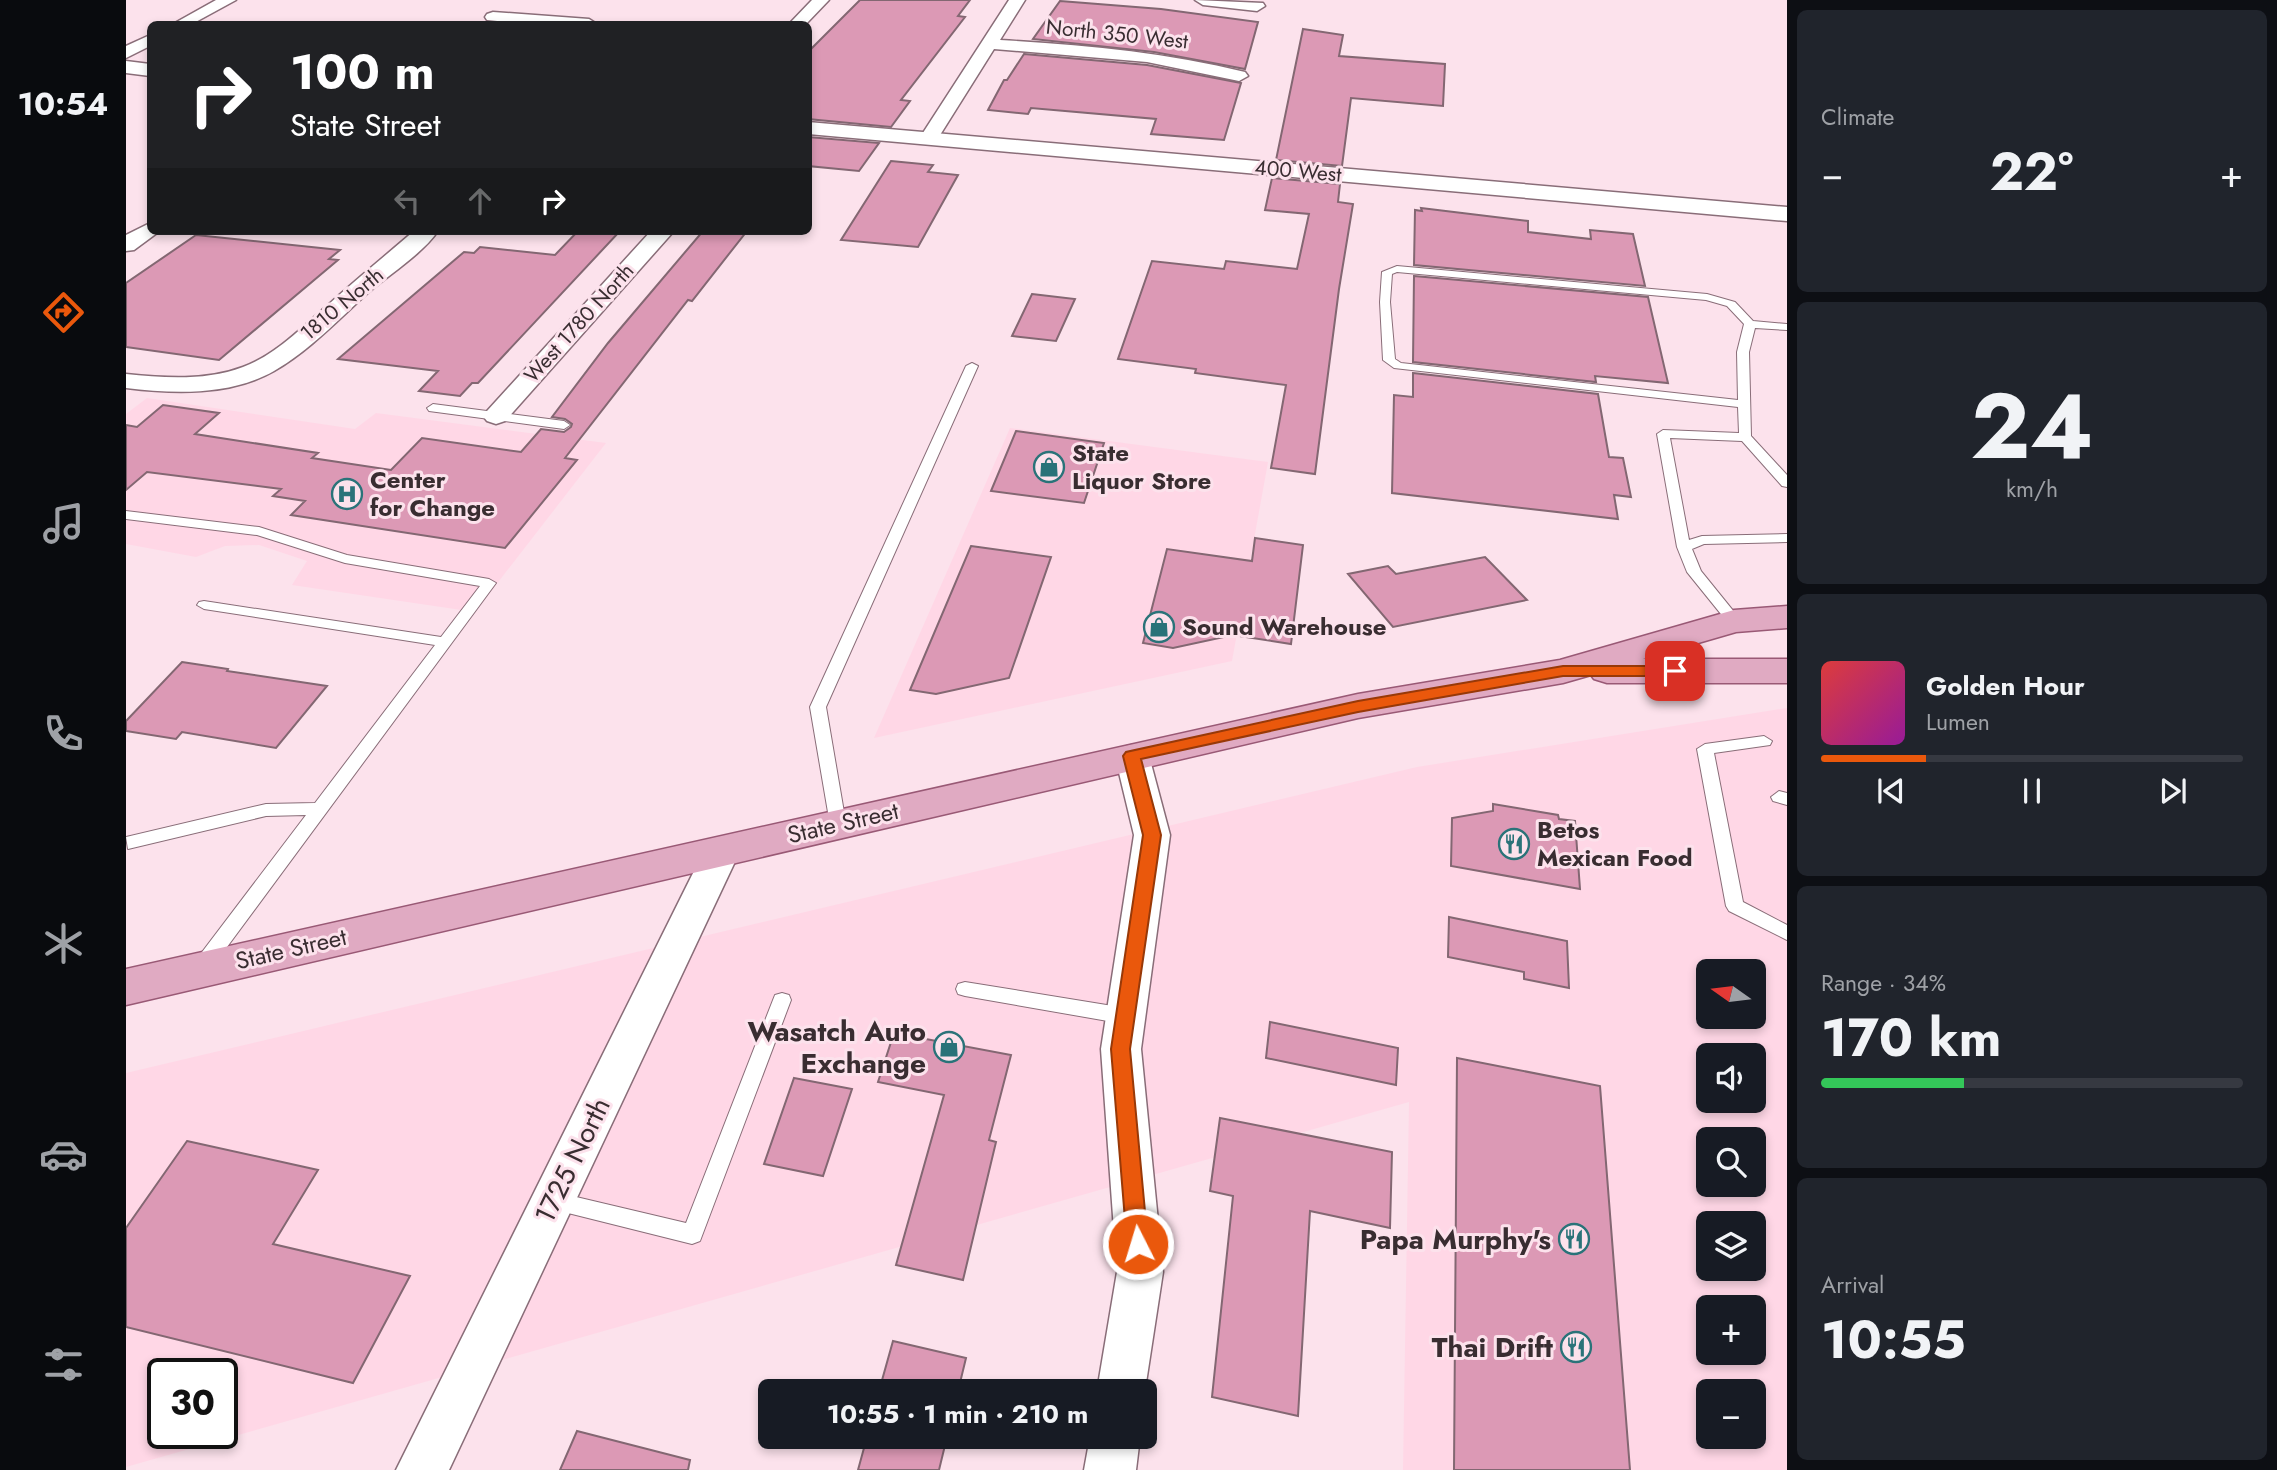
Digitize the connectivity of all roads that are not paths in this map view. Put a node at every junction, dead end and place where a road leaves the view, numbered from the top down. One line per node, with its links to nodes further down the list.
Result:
1 (228, 0): 7 (street)
2 (821, 0): 9 (street)
3 (1017, 0): 11 (street)
4 (1203, 0): 5 (street)
5 (1256, 6)
6 (493, 17): 8 (street)
7 (187, 21)
8 (548, 21)
9 (800, 21)
10 (147, 42): 12 (street)
11 (989, 44): 15 (street, North 350 West); 17 (street)
12 (126, 53)
13 (126, 67): 14 (street)
14 (147, 69)
15 (1240, 76)
16 (812, 128): 17 (street, 400 West)
17 (928, 139): 18 (street, 400 West)
18 (1787, 215)
19 (147, 231): 22 (street)
20 (421, 235): 26 (street, 1810 North)
21 (659, 235): 29 (street, West 1780 North)
22 (126, 245)
23 (1750, 324): 24 (lane); 27 (lane); 27 (lane)
24 (1787, 327)
25 (972, 366): 45 (lane)
26 (126, 381)
27 (1744, 404): 31 (lane)
28 (433, 408): 29 (lane)
29 (496, 416): 30 (lane)
30 (564, 425)
31 (1745, 437): 32 (lane); 35 (lane)
32 (1787, 483)
33 (126, 515): 39 (lane)
34 (1787, 538): 35 (lane)
35 (1684, 547): 38 (lane)
36 (204, 605): 39 (lane)
37 (1787, 617): 38 (main road, State Street)
38 (1734, 621): 40 (main road, State Street)
39 (445, 642): 44 (lane)
40 (1563, 671): 41 (main road, State Street); 43 (main road, State Street)
41 (1787, 671)
42 (1764, 741): 48 (lane)
43 (1132, 756): 45 (main road, State Street); 53 (street)
44 (320, 809): 46 (lane); 49 (lane)
45 (838, 824): 47 (main road, State Street)
46 (128, 844)
47 (722, 851): 49 (main road, State Street); 54 (street, 1725 North)
48 (1787, 933)
49 (199, 970): 50 (main road, State Street)
50 (126, 987)
51 (965, 989): 53 (lane)
52 (782, 1000): 54 (lane)
53 (1125, 1016): 55 (street)
54 (552, 1201): 57 (street, 1725 North)
55 (1124, 1379)
56 (1113, 1449): 58 (street)
57 (422, 1470)
58 (1110, 1470)

